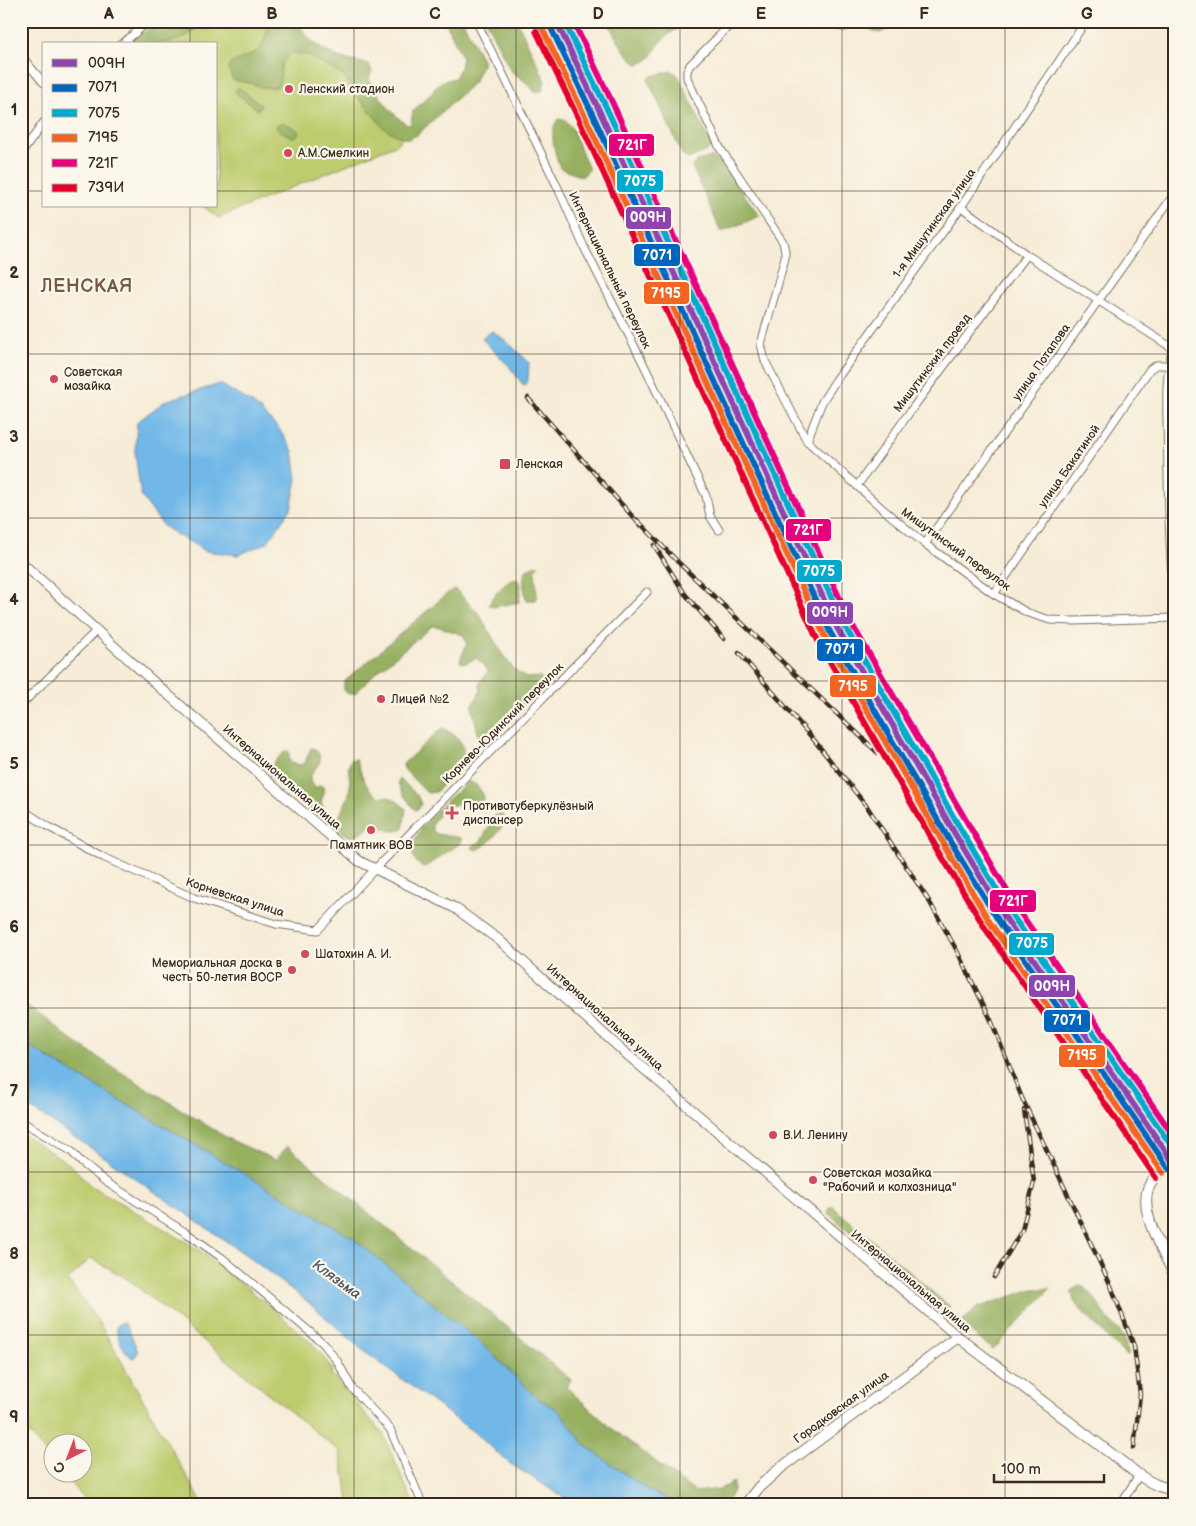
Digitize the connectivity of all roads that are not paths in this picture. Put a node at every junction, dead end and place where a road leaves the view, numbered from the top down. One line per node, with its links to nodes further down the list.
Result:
1 (149, 21): 5 (street)
2 (476, 21): 20 (street, Интернациональный переулок)
3 (734, 21): 18 (street)
4 (1086, 21): 13 (street, 1-я Мишутинская улица)
5 (124, 42)
6 (21, 56): 7 (street)
7 (42, 81)
8 (42, 125): 10 (street)
9 (21, 138): 10 (street)
10 (26, 147): 11 (street)
11 (21, 154)
12 (1175, 193): 15 (street, улица Потапова)
13 (961, 207): 14 (street); 18 (street, 1-я Мишутинская улица)
14 (1027, 255): 15 (street); 19 (street, Мишутинский проезд)
15 (1098, 301): 16 (street); 21 (street, улица Потапова)
16 (1174, 347): 17 (main road)
17 (1171, 365): 24 (main road); 25 (street, улица Бакатиной)
18 (807, 441): 19 (street, Мишутинский переулок)
19 (857, 486): 21 (street, Мишутинский переулок)
20 (719, 530)
21 (925, 544): 25 (street, Мишутинский переулок)
22 (21, 562): 27 (street, Интернациональная улица)
23 (647, 592): 30 (street, Корнево-Юдинский переулок)
24 (1175, 592)
25 (994, 594): 26 (street, Мишутинский переулок)
26 (1175, 618)
27 (97, 630): 28 (street); 30 (street, Интернациональная улица)
28 (21, 705)
29 (21, 809): 30 (street, Корневская улица)
30 (375, 869): 34 (street, Интернациональная улица)
31 (21, 1121): 37 (street)
32 (1175, 1160): 33 (main road)
33 (1175, 1276)
34 (958, 1337): 35 (main road, Интернациональная улица); 38 (main road, Городковская улица)
35 (1139, 1476): 36 (main road, Интернациональная улица); 39 (street)
36 (1175, 1488)
37 (423, 1505)
38 (745, 1505)
39 (1120, 1505)

